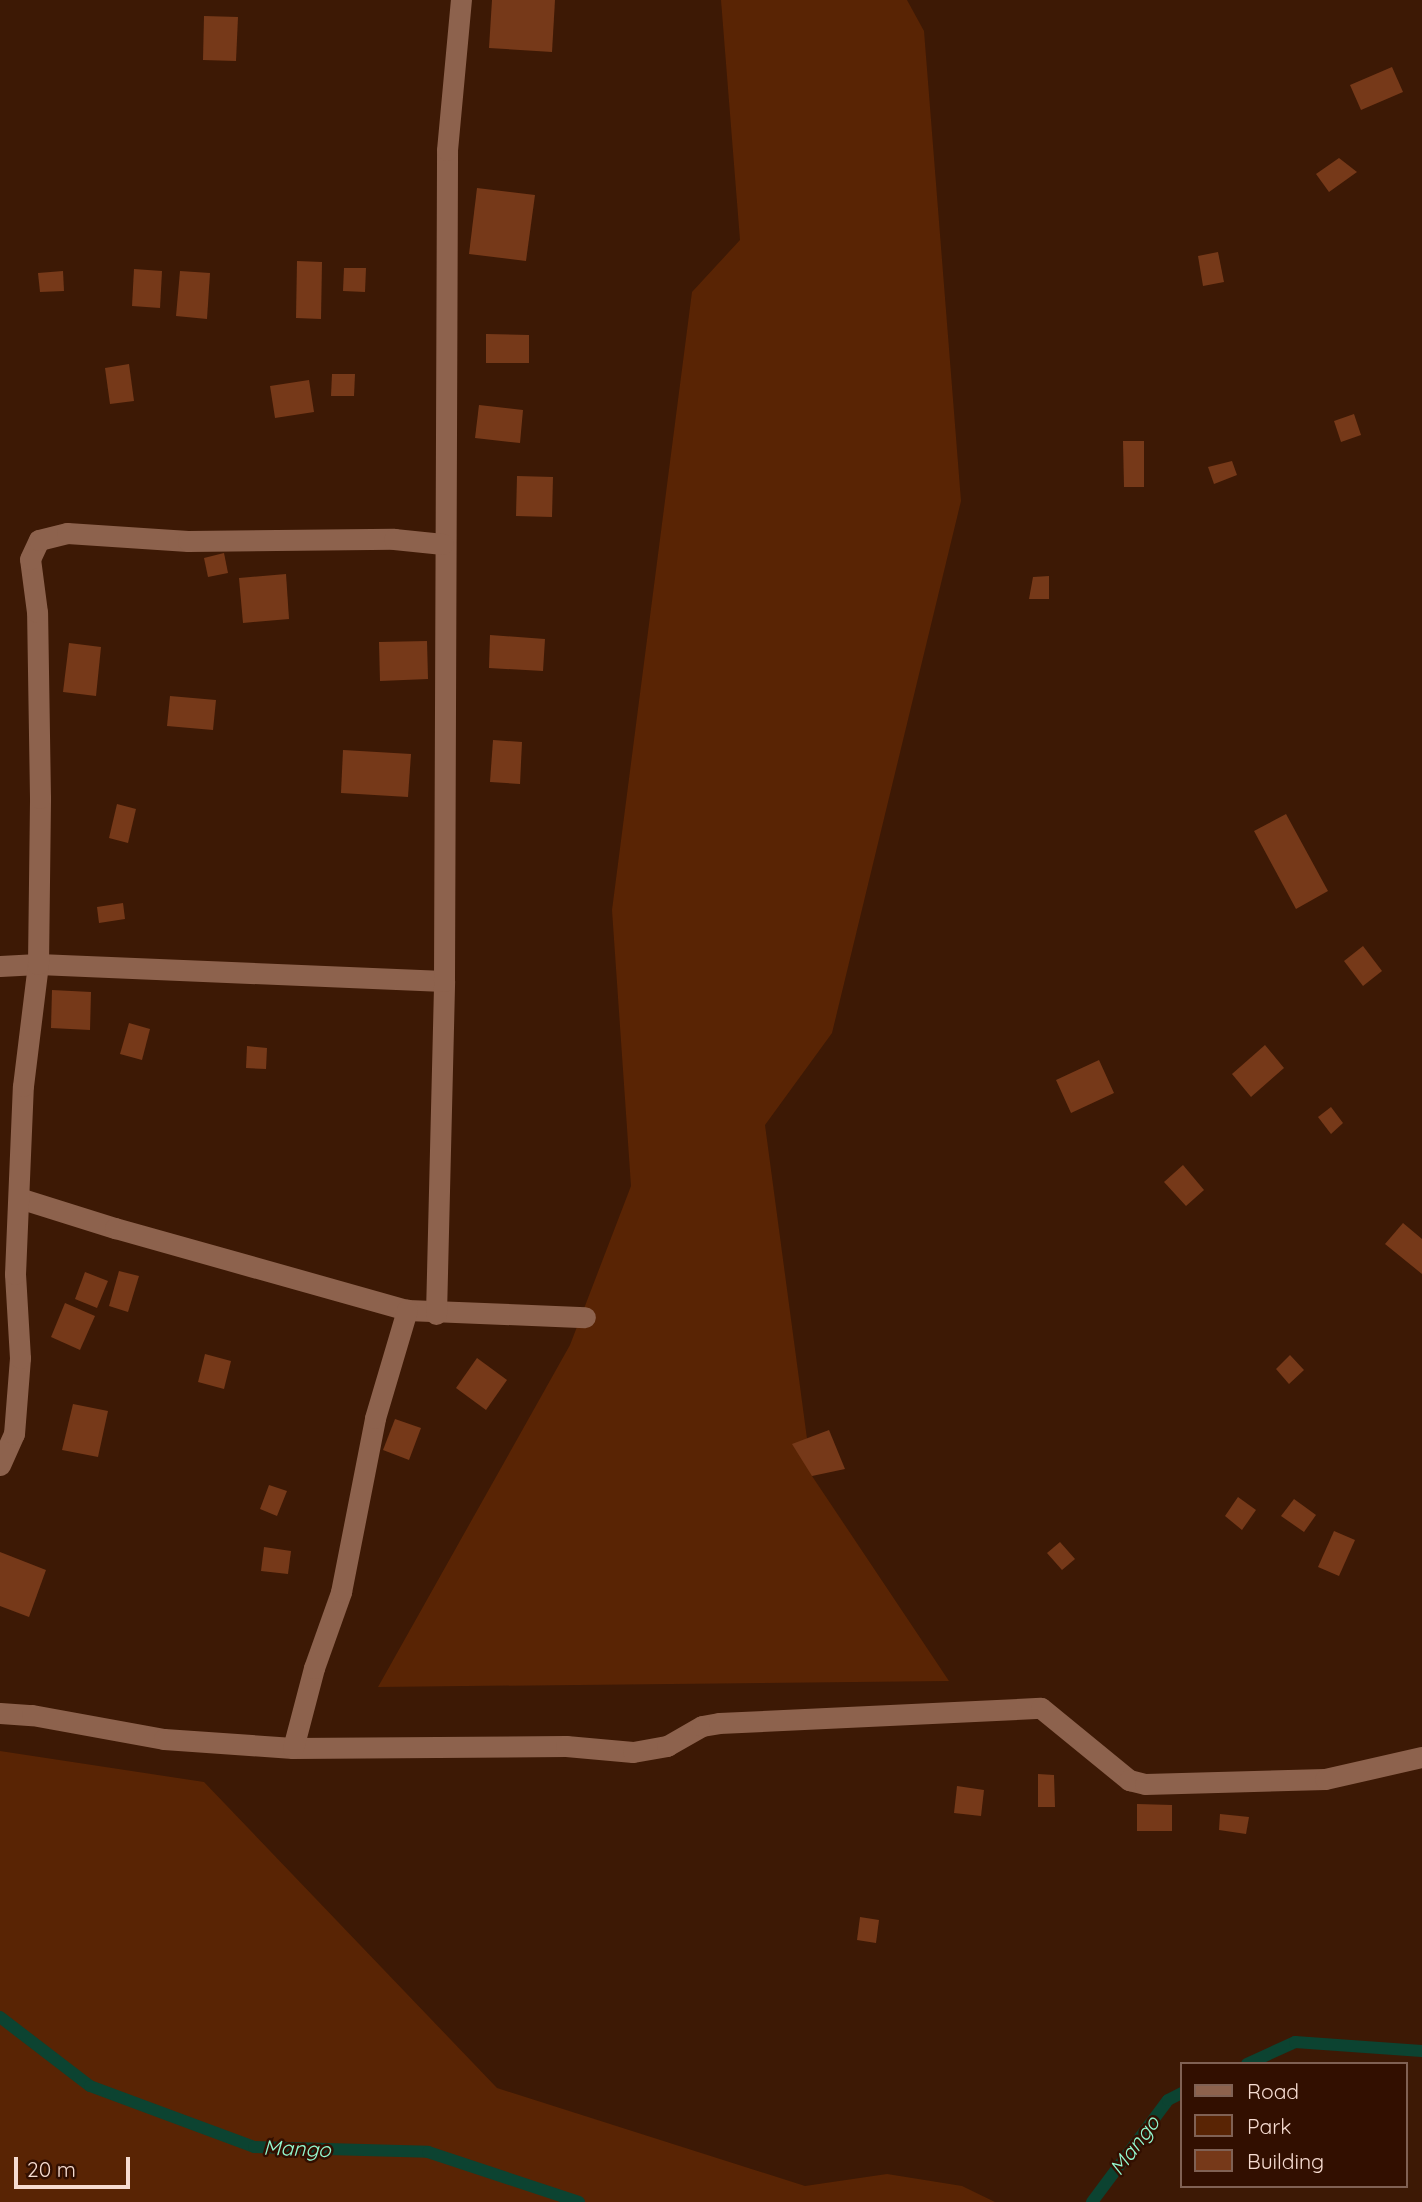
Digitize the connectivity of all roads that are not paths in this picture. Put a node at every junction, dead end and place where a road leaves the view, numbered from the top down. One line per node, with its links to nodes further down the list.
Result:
1 (461, 0): 2 (street)
2 (443, 544): 3 (street); 5 (street)
3 (38, 964): 4 (street); 5 (street); 6 (street)
4 (0, 966)
5 (444, 981): 8 (street)
6 (19, 1198): 7 (street); 10 (street)
7 (407, 1310): 8 (street); 12 (street)
8 (436, 1314): 9 (street)
9 (584, 1317)
10 (0, 1465)
11 (0, 1713): 12 (street)
12 (293, 1748): 13 (street)
13 (1422, 1757)

